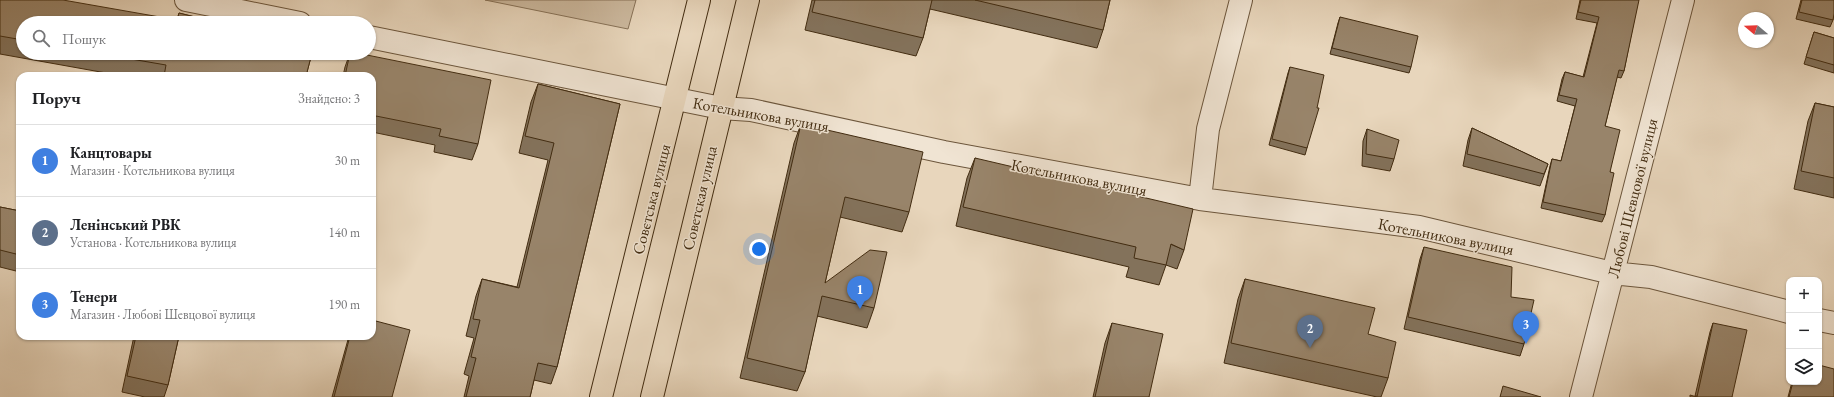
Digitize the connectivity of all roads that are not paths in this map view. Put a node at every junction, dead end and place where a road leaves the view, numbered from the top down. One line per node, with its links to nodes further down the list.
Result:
1 (186, 0): 6 (street)
2 (699, 0): 8 (main road, Совєтська вулиця)
3 (748, 0): 9 (main road, Советская улица)
4 (1241, 0): 10 (street)
5 (1683, 0): 11 (street, Любові Шевцової вулиця)
6 (265, 16)
7 (376, 38): 8 (street, Котельникова вулиця)
8 (676, 98): 9 (street, Котельникова вулиця); 15 (main road, Совєтська вулиця)
9 (721, 108): 10 (street, Котельникова вулиця); 16 (main road, Советская улица)
10 (1200, 199): 11 (street, Котельникова вулиця)
11 (1612, 273): 12 (street, Котельникова вулиця); 17 (street, Любові Шевцової вулиця)
12 (1786, 311)
13 (1822, 321): 14 (street)
14 (1834, 323)
15 (601, 397)
16 (652, 397)
17 (1581, 397)

